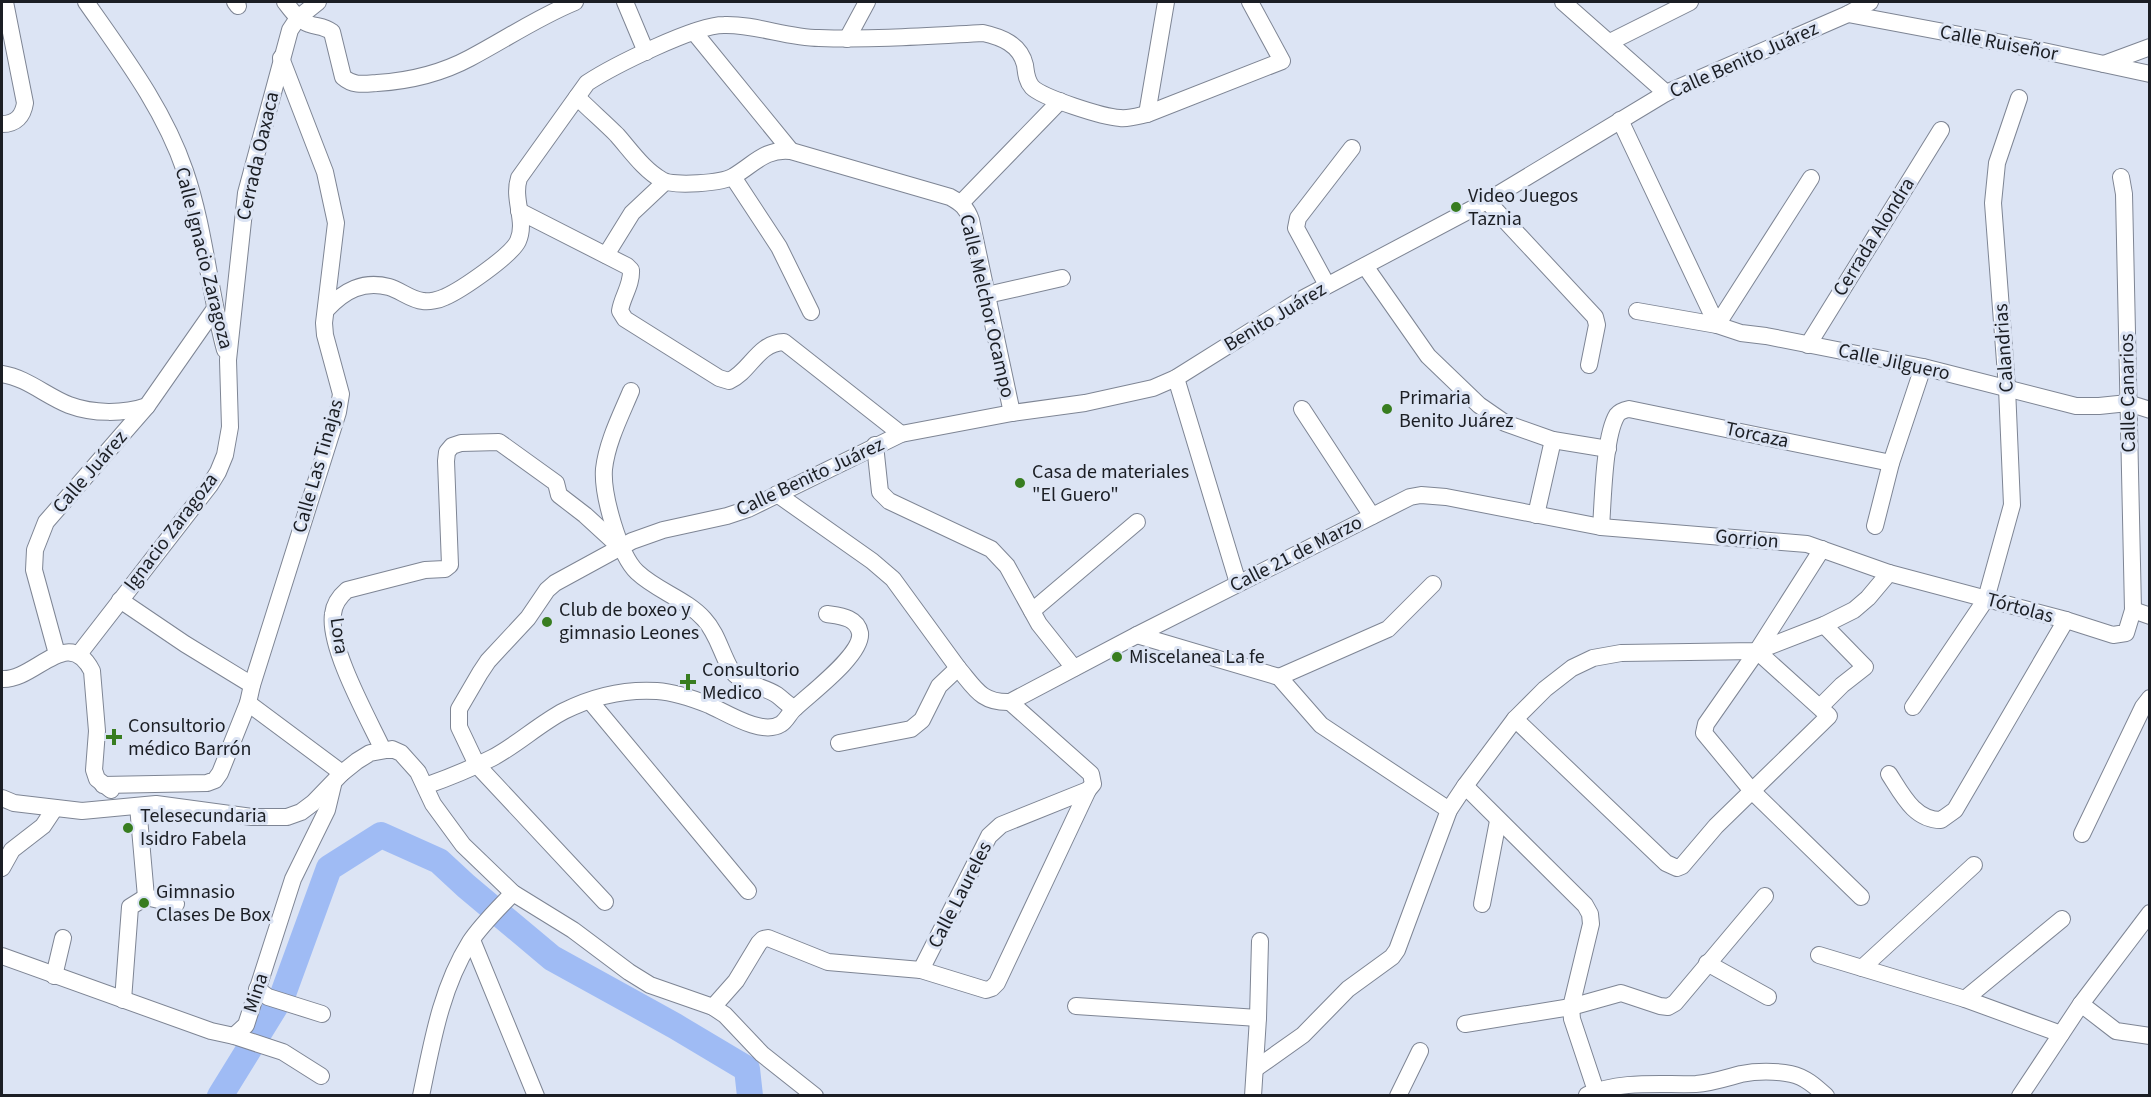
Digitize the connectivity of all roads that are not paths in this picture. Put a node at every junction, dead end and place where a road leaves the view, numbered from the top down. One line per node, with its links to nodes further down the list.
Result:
1 (5, 2): 29 (street)
2 (86, 2): 46 (street, Calle Ignacio Zaragoza)
3 (285, 2): 14 (street)
4 (318, 2): 14 (street, Cerrada Oaxaca)
5 (575, 2): 14 (street)
6 (625, 2): 19 (street)
7 (867, 2): 16 (street)
8 (1166, 2): 27 (street)
9 (1250, 2): 27 (street)
10 (1563, 2): 17 (street)
11 (1690, 2): 17 (street)
12 (1870, 2): 13 (street, Calle Benito Juárez)
13 (1848, 14): 21 (street, Calle Ruiseñor); 23 (street, Calle Benito Juárez)
14 (298, 18): 20 (street, Cerrada Oaxaca)
15 (694, 32): 16 (street); 19 (street); 32 (street)
16 (847, 39): 26 (street)
17 (1610, 42): 23 (street)
18 (2150, 47): 21 (street)
19 (646, 52): 24 (street)
20 (281, 58): 45 (street, Calle Las Tinajas); 51 (street, Cerrada Oaxaca)
21 (2104, 64): 22 (street, Calle Ruiseñor)
22 (2150, 74)
23 (1666, 93): 28 (street, Calle Benito Juárez)
24 (577, 98): 36 (street); 39 (street)
25 (2019, 98): 56 (street, Calandrias)
26 (1060, 101): 27 (street); 38 (street)
27 (1147, 114)
28 (1620, 120): 37 (street, Benito Juárez); 49 (street)
29 (2, 124)
30 (1941, 130): 50 (street, Cerrada Alondra)
31 (1352, 148): 43 (street)
32 (791, 151): 33 (street, Calle Melchor Ocampo); 38 (street, Calle Melchor Ocampo)
33 (733, 177): 36 (street, Calle Melchor Ocampo); 48 (street)
34 (2121, 177): 58 (street, Calle Canarios)
35 (1811, 178): 49 (street)
36 (665, 182): 40 (street)
37 (1487, 201): 41 (street, Benito Juárez); 52 (street)
38 (961, 203): 44 (street, Calle Melchor Ocampo)
39 (519, 210): 40 (street); 45 (street)
40 (606, 255): 63 (street)
41 (1365, 266): 43 (street, Benito Juárez); 64 (street)
42 (1062, 278): 44 (street)
43 (1327, 285): 55 (street, Benito Juárez)
44 (987, 295): 62 (street, Calle Melchor Ocampo)
45 (327, 309): 95 (street, Calle Las Tinajas)
46 (214, 310): 51 (street, Calle Ignacio Zaragoza); 59 (street, Calle Juárez)
47 (1637, 311): 49 (street, Calle Jilguero)
48 (811, 312)
49 (1717, 325): 50 (street, Calle Jilguero)
50 (1808, 345): 53 (street, Calle Jilguero)
51 (228, 360): 80 (street, Ignacio Zaragoza)
52 (1589, 365)
53 (1923, 367): 56 (street, Calle Jilguero); 67 (street)
54 (2, 374): 59 (street)
55 (1176, 378): 62 (street, Benito Juárez); 77 (street)
56 (2007, 388): 58 (street, Calle Jilguero); 79 (street, Calandrias)
57 (631, 391): 74 (street)
58 (2128, 403): 61 (street, Calle Jilguero); 81 (street, Calle Canarios)
59 (147, 406): 89 (street, Calle Juárez)
60 (1302, 409): 70 (street)
61 (2150, 410)
62 (1012, 413): 63 (street, Benito Juárez)
63 (901, 434): 65 (street, Calle Benito Juárez)
64 (1553, 440): 66 (street); 69 (street)
65 (875, 445): 68 (street, Calle Benito Juárez); 82 (street)
66 (1608, 449): 67 (street, Torcaza); 73 (street)
67 (1891, 463): 72 (street)
68 (777, 494): 74 (street, Calle Benito Juárez); 91 (street)
69 (1536, 515): 70 (street, Calle 21 de Marzo); 73 (street, Calle 21 de Marzo)
70 (1372, 516): 77 (street, Calle 21 de Marzo)
71 (1137, 522): 82 (street)
72 (1875, 526)
73 (1601, 527): 75 (street, Gorrion)
74 (621, 548): 101 (street); 105 (street, Lora); 106 (street, Calle Benito Juárez)
75 (1822, 549): 76 (street, Gorrion); 88 (street)
76 (1889, 573): 79 (street, Tórtolas); 86 (street)
77 (1238, 583): 87 (street, Calle 21 de Marzo)
78 (1433, 584): 93 (street)
79 (1986, 599): 85 (street, Tórtolas); 100 (street, Calandrias)
80 (120, 600): 90 (street, Ignacio Zaragoza); 95 (street)
81 (2133, 610): 84 (street); 85 (street, Tórtolas)
82 (1032, 611): 92 (street)
83 (827, 614): 101 (street)
84 (2150, 616)
85 (2067, 620): 107 (street)
86 (1824, 625): 88 (street); 102 (street)
87 (1137, 635): 92 (street, Calle 21 de Marzo); 93 (street)
88 (1757, 651): 102 (street); 103 (street); 113 (street)
89 (57, 654): 90 (street); 94 (street)
90 (79, 654): 109 (street)
91 (958, 668): 98 (street); 104 (street)
92 (1074, 668): 98 (street, Calle 21 de Marzo)
93 (1279, 677): 117 (street)
94 (2, 679)
95 (252, 685): 99 (street, Calle Las Tinajas)
96 (2150, 698): 119 (street)
97 (590, 701): 101 (street); 106 (street); 122 (street)
98 (1010, 702): 112 (street)
99 (248, 703): 108 (street); 109 (street, Calle Las Tinajas)
100 (1913, 707)
101 (795, 708)
102 (1825, 711): 113 (street)
103 (1515, 719): 111 (street); 113 (street)
104 (839, 743)
105 (383, 750): 108 (street); 110 (street)
106 (477, 765): 110 (street); 127 (street, Calle Benito Juárez)
107 (1889, 774)
108 (338, 777): 115 (street); 141 (street, Mina)
109 (103, 785): 115 (street)
110 (425, 786): 123 (street)
111 (1464, 786): 117 (street); 118 (street)
112 (1088, 790): 139 (street, Calle Laureles); 139 (street, Calle Laureles)
113 (1752, 791): 126 (street)
114 (2, 798): 116 (street)
115 (138, 806): 116 (street); 125 (street)
116 (55, 808): 121 (street)
117 (1449, 810): 156 (street)
118 (1498, 821): 129 (street); 148 (street)
119 (2082, 834)
120 (1974, 866): 138 (street)
121 (2, 868)
122 (748, 891)
123 (513, 894): 133 (street); 147 (street)
124 (1766, 896): 137 (street)
125 (146, 897): 128 (street); 144 (street)
126 (1862, 897)
127 (605, 903)
128 (176, 904)
129 (1482, 904)
130 (2150, 913): 145 (street)
131 (2062, 919): 143 (street)
132 (63, 938): 140 (street)
133 (472, 940): 159 (street); 160 (street)
134 (1260, 941): 150 (street)
135 (1819, 955): 138 (street)
136 (2, 956): 140 (street, Mina)
137 (1707, 963): 142 (street); 148 (street)
138 (1862, 968): 143 (street)
139 (921, 970): 147 (street)
140 (54, 975): 144 (street, Mina)
141 (263, 993): 149 (street); 154 (street, Mina)
142 (1768, 997)
143 (1965, 999): 152 (street)
144 (123, 1000): 154 (street, Mina)
145 (2081, 1004): 152 (street); 153 (street)
146 (1076, 1006): 150 (street)
147 (712, 1007): 161 (street)
148 (1571, 1007): 151 (street); 158 (street)
149 (322, 1014)
150 (1258, 1018): 156 (street)
151 (1465, 1024)
152 (2061, 1034): 165 (street)
153 (2150, 1036)
154 (247, 1040): 157 (street)
155 (1420, 1051): 163 (street)
156 (1255, 1069): 162 (street)
157 (321, 1076)
158 (1592, 1093): 164 (street)
159 (421, 1095)
160 (536, 1095)
161 (815, 1095)
162 (1253, 1095)
163 (1398, 1095)
164 (1826, 1095)
165 (2020, 1095)

